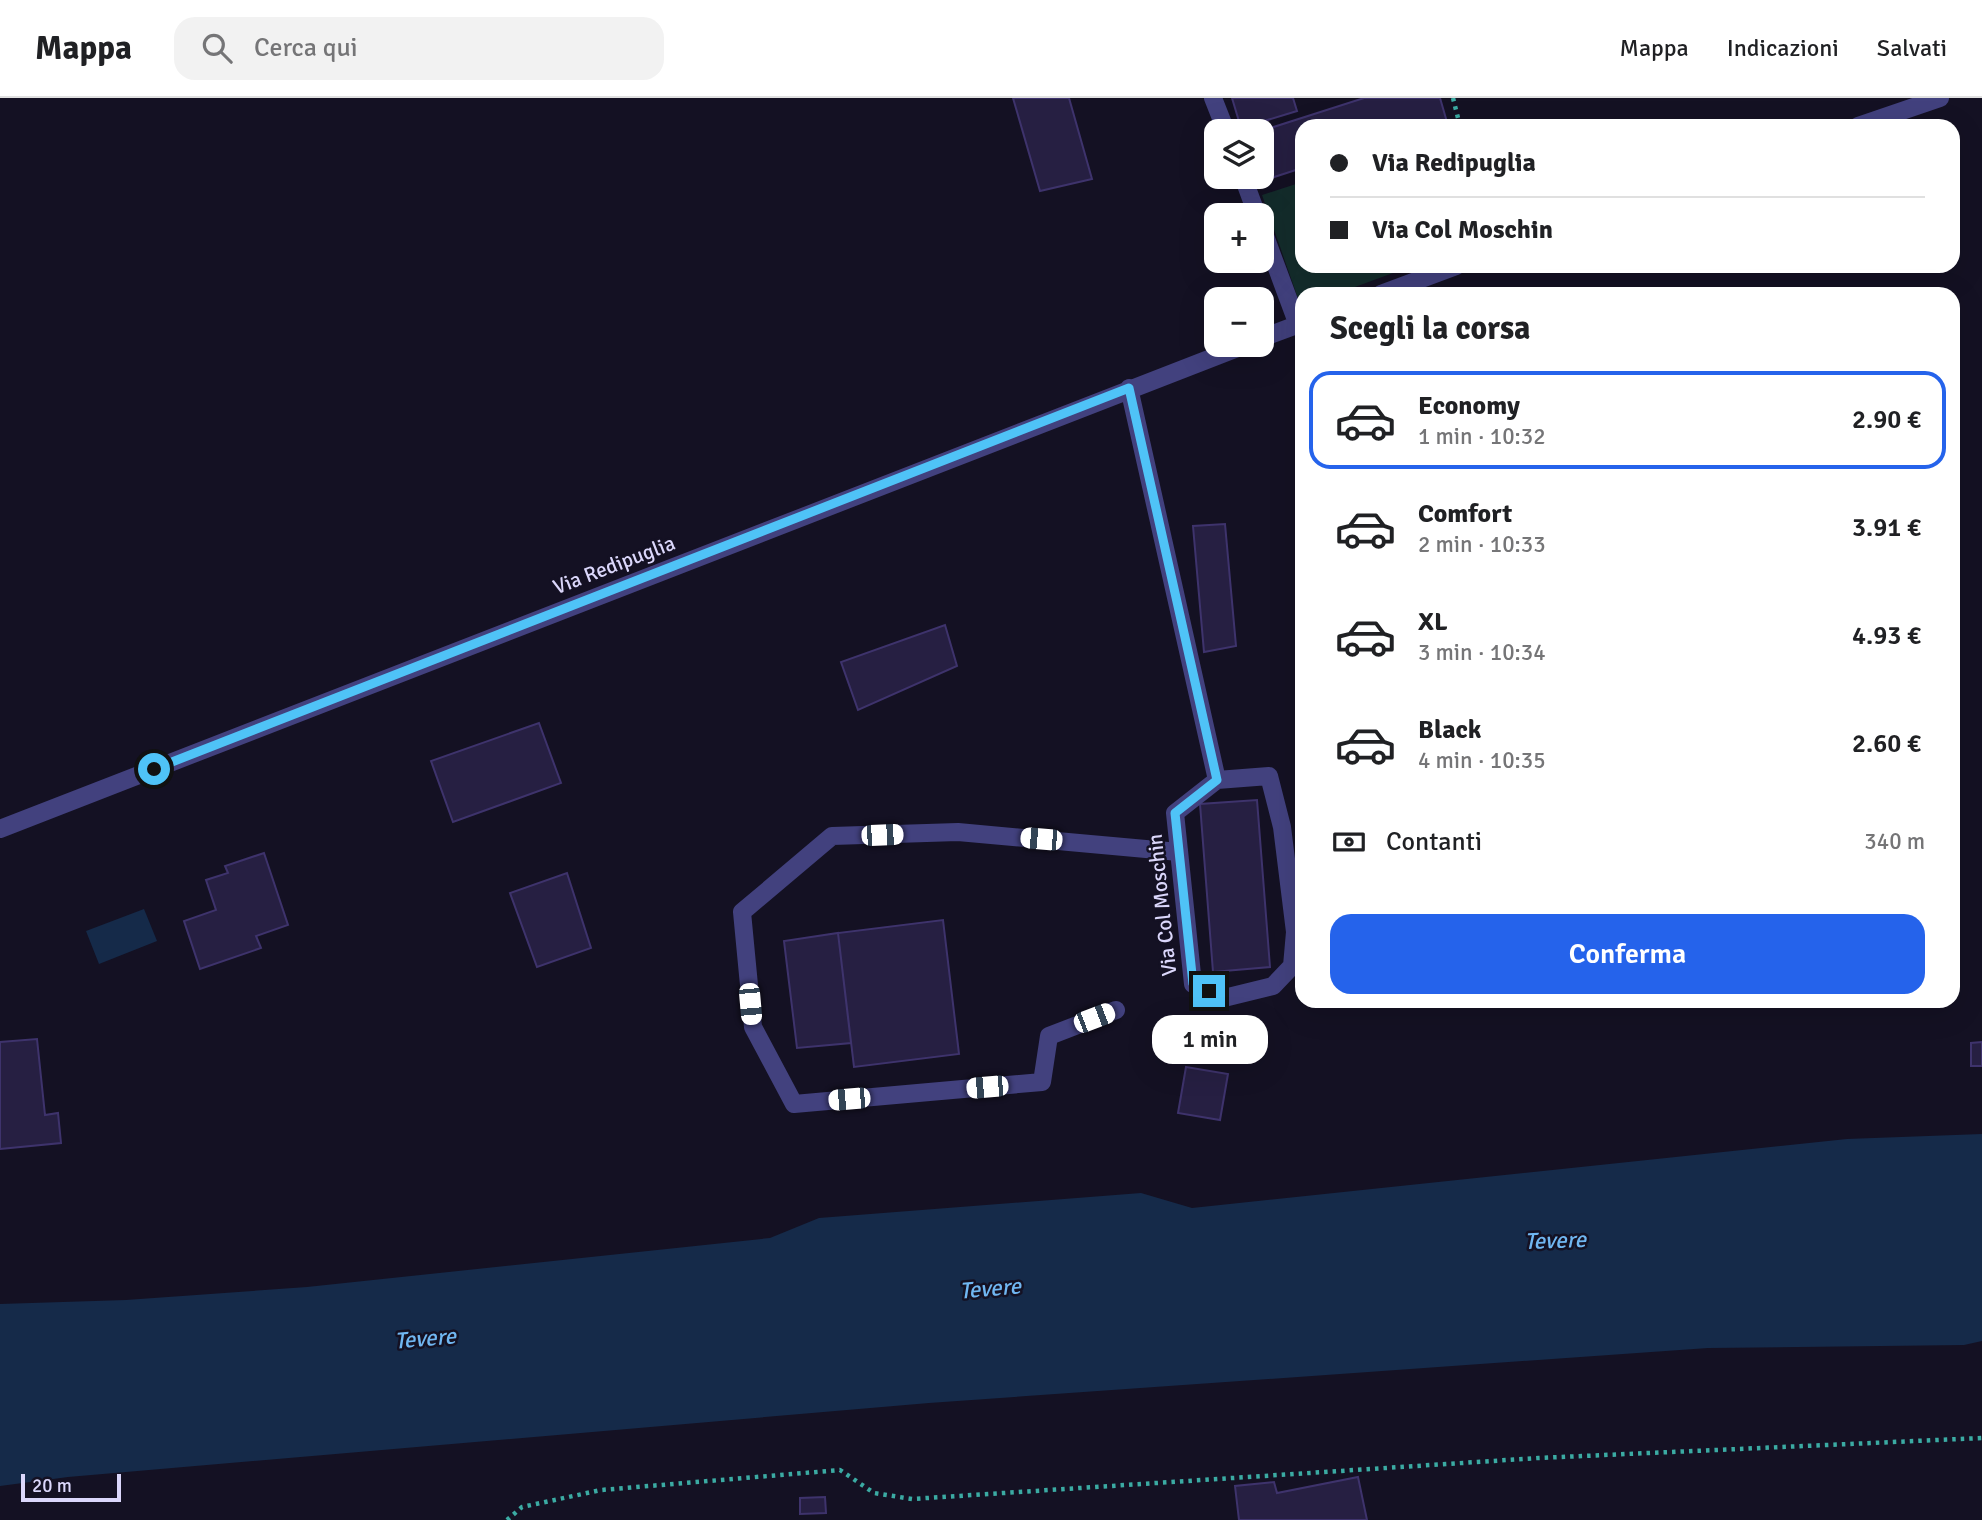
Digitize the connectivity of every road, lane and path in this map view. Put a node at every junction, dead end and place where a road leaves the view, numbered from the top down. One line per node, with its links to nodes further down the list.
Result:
1 (1213, 98): 4 (street)
2 (1453, 98): 5 (path)
3 (1940, 98): 6 (street)
4 (1221, 119)
5 (1458, 119)
6 (1878, 119)
7 (1274, 258): 10 (street)
8 (1437, 273): 9 (street)
9 (1400, 287)
10 (1295, 311)
11 (1295, 326): 12 (street)
12 (1274, 334)
13 (1213, 357): 14 (street, Via Redipuglia)
14 (1129, 388): 15 (street); 16 (street, Via Redipuglia)
15 (1217, 780): 17 (street, Via Col Moschin); 17 (street, Via Col Moschin)
16 (0, 829)
17 (1179, 852): 18 (street)
18 (1116, 1010)
19 (1982, 1438): 20 (path)
20 (507, 1520)

